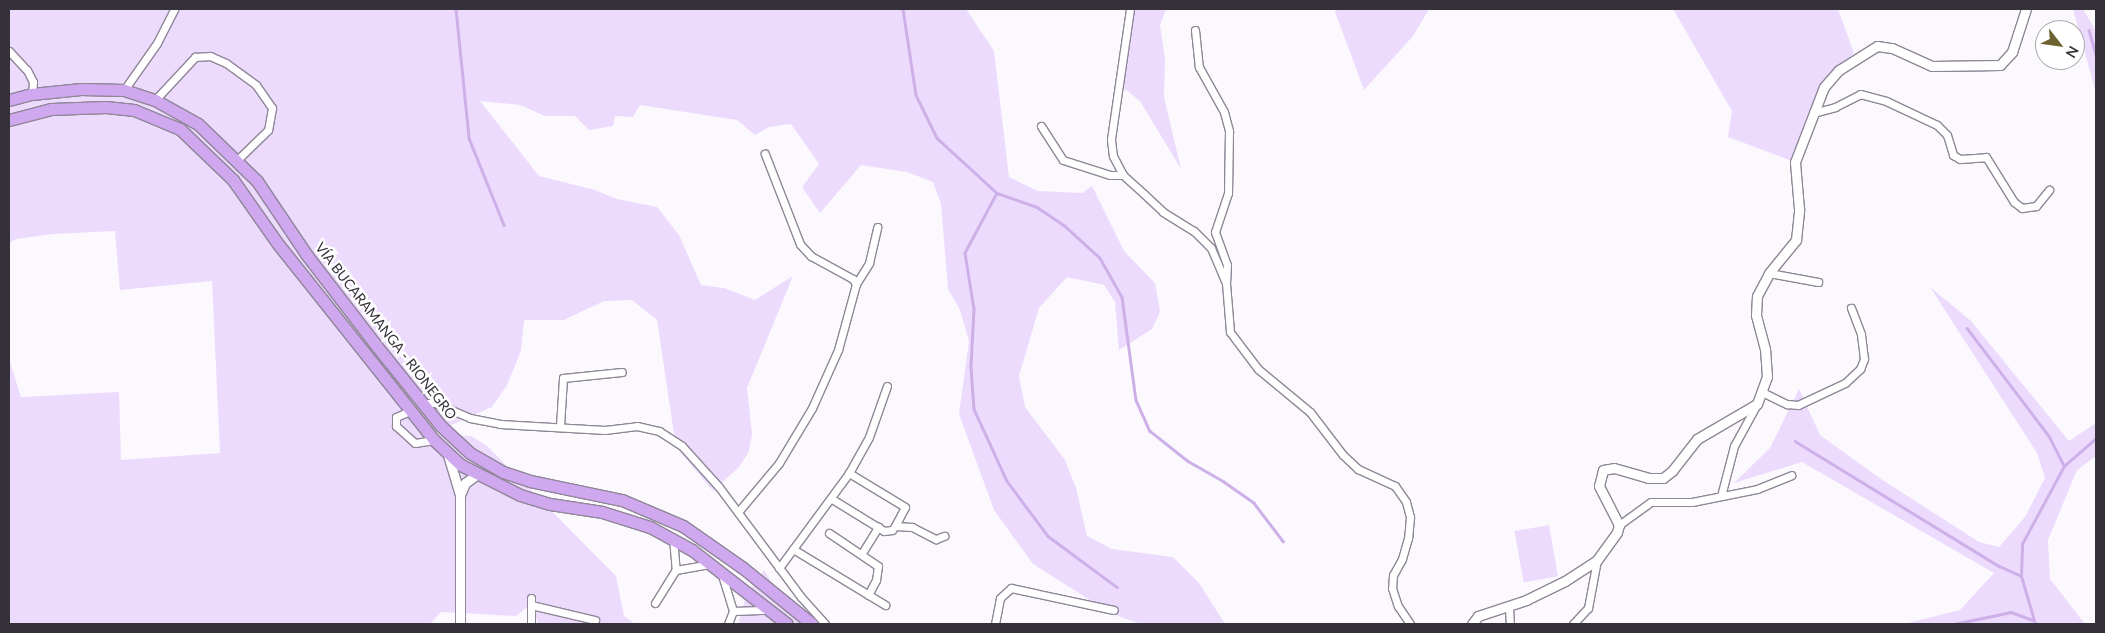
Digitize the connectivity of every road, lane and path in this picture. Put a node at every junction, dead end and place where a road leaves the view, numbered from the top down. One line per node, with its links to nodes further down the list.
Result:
1 (174, 9): 6 (street)
2 (1130, 9): 15 (street)
3 (2026, 9): 10 (street)
4 (1195, 30): 20 (street)
5 (9, 51): 7 (street)
6 (124, 90): 7 (highway, VÍA BUCARAMANGA - RIONEGRO); 9 (highway, VÍA BUCARAMANGA - RIONEGRO)
7 (32, 94): 8 (highway, VÍA BUCARAMANGA - RIONEGRO)
8 (9, 100)
9 (155, 100): 14 (highway, VÍA BUCARAMANGA - RIONEGRO); 14 (street)
10 (1813, 112): 16 (street); 18 (street)
11 (9, 120): 28 (highway, VÍA BUCARAMANGA - RIONEGRO)
12 (1041, 126): 15 (street)
13 (765, 154): 21 (street)
14 (237, 160): 26 (highway, VÍA BUCARAMANGA - RIONEGRO)
15 (1123, 175): 20 (street)
16 (2049, 190)
17 (877, 226): 21 (street)
18 (1769, 273): 19 (street); 25 (street)
19 (1818, 282)
20 (1226, 283): 67 (street)
21 (856, 284): 38 (street)
22 (1851, 308): 25 (street)
23 (622, 372): 29 (street)
24 (887, 386): 32 (street)
25 (1762, 392): 27 (street)
26 (423, 403): 29 (street); 64 (highway, VÍA BUCARAMANGA - RIONEGRO)
27 (1757, 404): 36 (street); 39 (street)
28 (412, 410): 30 (highway, VÍA BUCARAMANGA - RIONEGRO); 30 (street)
29 (560, 426): 38 (street)
30 (434, 440): 31 (highway, VÍA BUCARAMANGA - RIONEGRO)
31 (448, 455): 33 (highway, VÍA BUCARAMANGA - RIONEGRO); 35 (street)
32 (849, 473): 37 (street); 40 (street)
33 (476, 475): 35 (street); 44 (highway, VÍA BUCARAMANGA - RIONEGRO)
34 (1791, 475): 36 (street)
35 (460, 495): 60 (street)
36 (1721, 496): 39 (street)
37 (832, 499): 41 (street); 45 (street)
38 (738, 512): 49 (street)
39 (1619, 525): 47 (street)
40 (895, 526): 41 (street); 43 (street)
41 (878, 527): 46 (street)
42 (829, 533): 46 (street)
43 (944, 536)
44 (672, 538): 48 (highway, VÍA BUCARAMANGA - RIONEGRO); 50 (street)
45 (793, 549): 49 (street); 52 (street)
46 (862, 553): 52 (street)
47 (1597, 560): 55 (street); 70 (street)
48 (710, 564): 50 (street); 51 (highway, VÍA BUCARAMANGA - RIONEGRO)
49 (779, 568): 65 (street)
50 (676, 570): 53 (street)
51 (722, 573): 56 (highway, VÍA BUCARAMANGA - RIONEGRO); 58 (street)
52 (868, 595): 54 (street)
53 (655, 602)
54 (885, 605)
55 (1509, 607): 68 (street); 69 (street)
56 (769, 610): 58 (street); 63 (highway, VÍA BUCARAMANGA - RIONEGRO)
57 (1114, 610): 66 (street)
58 (733, 611): 62 (street)
59 (595, 620): 61 (street)
60 (460, 624)
61 (531, 624)
62 (728, 624)
63 (787, 624)
64 (812, 624)
65 (825, 624)
66 (995, 624)
67 (1410, 624)
68 (1472, 624)
69 (1510, 624)
70 (1573, 624)

